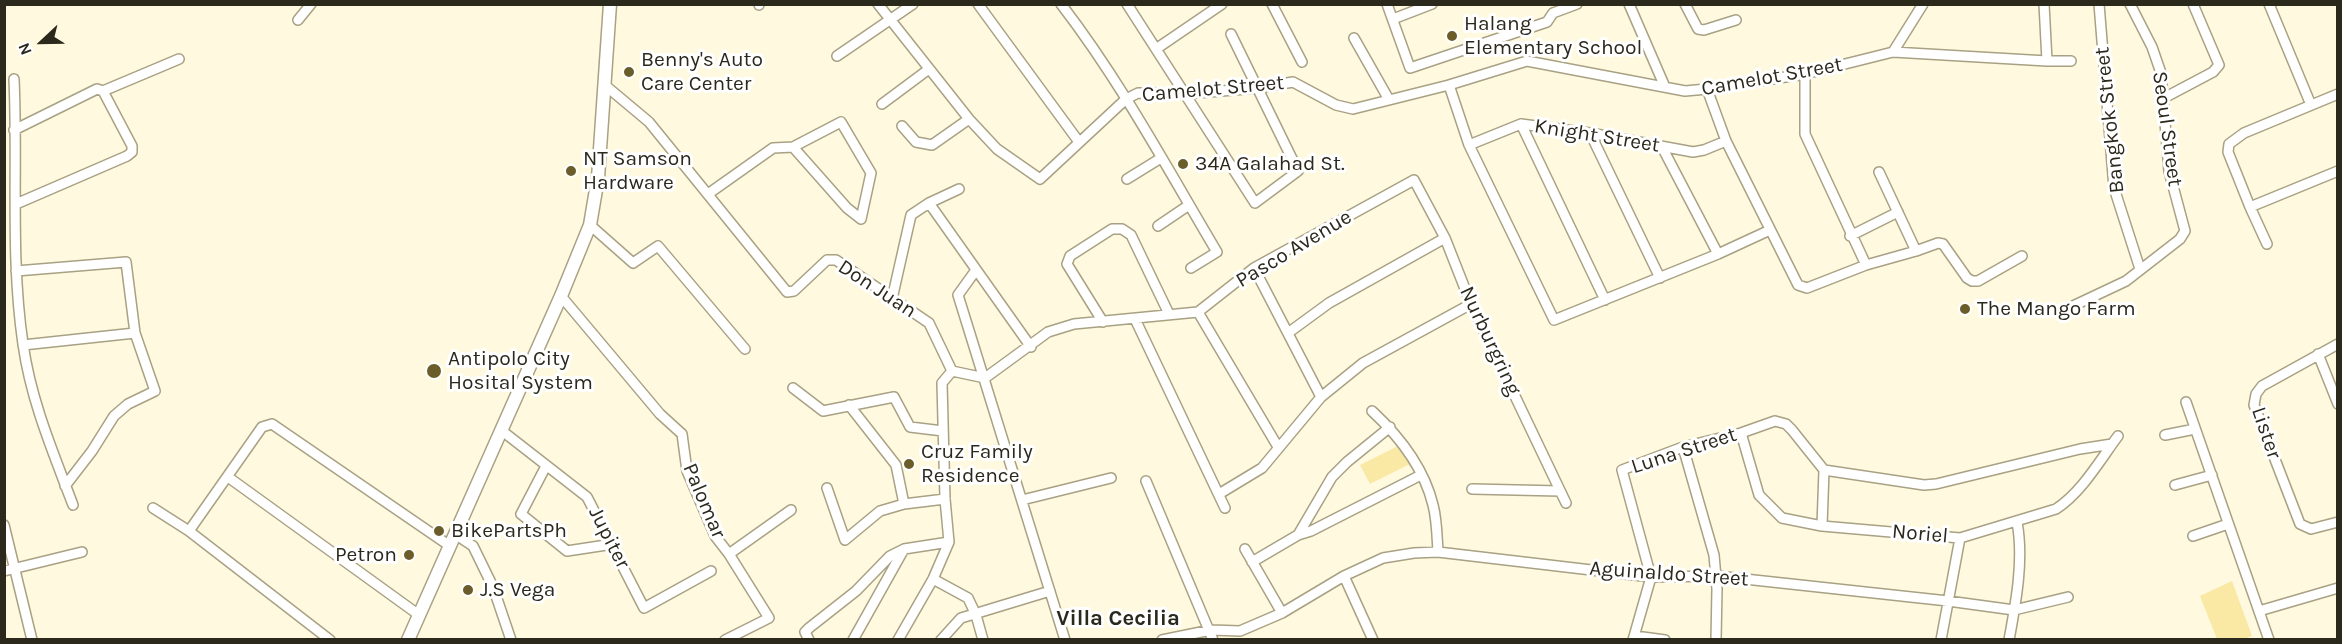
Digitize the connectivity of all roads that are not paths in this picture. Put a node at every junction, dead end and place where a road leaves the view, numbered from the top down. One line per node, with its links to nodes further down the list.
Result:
1 (310, 4): 24 (street)
2 (610, 4): 40 (main road)
3 (878, 4): 26 (street, Camelot Street)
4 (913, 4): 26 (street)
5 (978, 4): 58 (street)
6 (1061, 4): 48 (street)
7 (1127, 4): 29 (street)
8 (1222, 4): 21 (street)
9 (1272, 4): 35 (street)
10 (1388, 4): 23 (street)
11 (1432, 4): 23 (street)
12 (1577, 4): 22 (street)
13 (1629, 4): 41 (street)
14 (1685, 4): 25 (street)
15 (1923, 4): 30 (street)
16 (2099, 4): 88 (street, Bangkok Street)
17 (2130, 4): 49 (street, Seoul Street)
18 (2193, 4): 49 (street)
19 (2269, 4): 51 (street)
20 (2043, 5): 33 (street)
21 (1206, 9): 29 (street)
22 (1551, 9): 23 (street)
23 (1393, 19)
24 (298, 20)
25 (1736, 20)
26 (889, 21): 31 (street); 36 (street, Camelot Street)
27 (1231, 34): 42 (street)
28 (1354, 38): 47 (street)
29 (1156, 49): 45 (street)
30 (1893, 52): 33 (street, Camelot Street); 37 (street, Camelot Street)
31 (837, 56)
32 (179, 59): 44 (street)
33 (2047, 61): 34 (street, Camelot Street)
34 (2071, 61)
35 (1302, 62)
36 (929, 69): 50 (street); 52 (street, Camelot Street)
37 (1805, 74): 43 (street, Camelot Street); 77 (street)
38 (14, 79): 55 (street)
39 (1449, 85): 41 (street, Camelot Street); 47 (street, Camelot Street); 59 (street)
40 (606, 86): 68 (street, Don Juan); 74 (main road)
41 (1665, 87): 43 (street, Camelot Street)
42 (1258, 88): 45 (street, Camelot Street); 45 (street); 47 (street, Camelot Street)
43 (1707, 89): 57 (street)
44 (103, 91): 55 (street); 70 (street)
45 (1185, 94): 48 (street, Camelot Street)
46 (2337, 94): 51 (street)
47 (1388, 98)
48 (1126, 99): 58 (street, Camelot Street); 62 (street)
49 (2162, 99): 88 (street, Seoul Street)
50 (882, 104)
51 (2311, 105): 72 (street)
52 (969, 119): 54 (street); 58 (street, Camelot Street)
53 (1521, 124): 56 (street, Knight Street); 59 (street, Knight Street); 94 (street)
54 (902, 126)
55 (14, 130): 70 (street)
56 (1590, 133): 61 (street, Knight Street); 91 (street)
57 (1726, 141): 61 (street, Knight Street); 76 (street)
58 (1078, 142)
59 (1469, 145): 94 (street)
60 (793, 147): 60 (street); 68 (street)
61 (1662, 147): 83 (street)
62 (1161, 158): 65 (street); 71 (street)
63 (1879, 172): 73 (street)
64 (2337, 172): 72 (street)
65 (1127, 179)
66 (1414, 180): 78 (street, Nurburgring); 87 (street, Pasco Avenue)
67 (959, 189): 69 (street)
68 (708, 194): 93 (street, Don Juan)
69 (929, 203): 89 (street); 93 (street)
70 (16, 204): 80 (street)
71 (1189, 205): 75 (street); 86 (street)
72 (2250, 207): 81 (street)
73 (1898, 212): 77 (street); 82 (street)
74 (590, 225): 92 (main road); 106 (street)
75 (1158, 226)
76 (1770, 230): 83 (street); 85 (street)
77 (1850, 236): 85 (street)
78 (1445, 238): 95 (street, Nurburgring); 102 (street)
79 (4, 239): 80 (street)
80 (16, 241): 90 (street)
81 (2267, 244)
82 (1916, 251): 84 (street); 85 (street)
83 (1718, 255): 91 (street)
84 (2022, 256)
85 (1866, 265)
86 (1191, 268)
87 (1254, 268): 97 (street, Pasco Avenue); 102 (street)
88 (2140, 269): 96 (street, Seoul Street)
89 (976, 270): 105 (street); 109 (street)
90 (16, 271): 101 (street); 104 (street)
91 (1660, 278): 94 (street)
92 (561, 296): 118 (main road); 161 (street, Palomar)
93 (892, 299): 108 (street, Don Juan)
94 (1605, 300)
95 (1471, 304): 111 (street); 135 (street, Nurburgring)
96 (2073, 306)
97 (1198, 312): 98 (street); 122 (street)
98 (1169, 314): 99 (street); 100 (street)
99 (1135, 319): 100 (street); 136 (street)
100 (1103, 322): 105 (street)
101 (135, 333): 104 (street); 132 (street)
102 (1288, 333): 111 (street)
103 (2337, 344): 107 (street, Lister)
104 (23, 345): 132 (street)
105 (1030, 347): 109 (street)
106 (744, 349)
107 (2318, 354): 113 (street); 146 (street, Lister)
108 (952, 371): 109 (street); 119 (street)
109 (984, 378): 138 (street)
110 (793, 388): 114 (street)
111 (1321, 397): 122 (street)
112 (2186, 402): 117 (street)
113 (2337, 404)
114 (849, 405): 119 (street); 140 (street)
115 (1372, 411): 116 (street)
116 (1390, 427): 126 (street); 151 (street)
117 (2195, 429): 121 (street); 127 (street)
118 (501, 430): 124 (street, Jupiter); 154 (main road)
119 (943, 431): 137 (street)
120 (1741, 433): 123 (street, Luna Street); 125 (street, Luna Street); 149 (street, Noriel)
121 (2165, 435)
122 (1278, 447): 136 (street)
123 (1683, 447): 167 (street); 168 (street, Luna Street)
124 (546, 466): 156 (street, Jupiter); 156 (street)
125 (1824, 470): 145 (street, Noriel); 149 (street)
126 (1421, 475): 151 (street); 160 (street)
127 (2212, 475): 131 (street); 147 (street)
128 (228, 477): 150 (street); 154 (street); 177 (street)
129 (1111, 478): 138 (street)
130 (1146, 481): 179 (street)
131 (2175, 485)
132 (65, 486): 141 (street)
133 (827, 488): 140 (street)
134 (1472, 489): 135 (street)
135 (1560, 491): 139 (street, Nurburgring)
136 (1219, 494): 143 (street)
137 (945, 499): 140 (street); 155 (street)
138 (1022, 500): 171 (street)
139 (1566, 503)
140 (904, 504)
141 (73, 506)
142 (153, 508): 150 (street)
143 (1226, 508)
144 (791, 510): 161 (street)
145 (2017, 522): 153 (street, Noriel); 174 (street)
146 (2337, 522)
147 (2228, 524): 152 (street); 175 (street)
148 (4, 525): 163 (street)
149 (1822, 526): 153 (street, Noriel)
150 (189, 531): 183 (street)
151 (1298, 535): 162 (street)
152 (2193, 536)
153 (1960, 538): 173 (street)
154 (452, 540): 177 (main road); 185 (street)
155 (949, 542): 157 (street); 169 (street)
156 (613, 544): 165 (street, Jupiter)
157 (904, 549): 180 (street); 187 (street)
158 (1245, 549): 162 (street)
159 (82, 552): 163 (street)
160 (1438, 552): 166 (street, Aguinaldo Street); 168 (street, Aguinaldo Street)
161 (729, 554): 186 (street, Palomar)
162 (1252, 562): 176 (street)
163 (15, 568): 164 (street); 182 (street)
164 (4, 571)
165 (711, 571)
166 (1344, 576): 176 (street, Aguinaldo Street); 193 (street)
167 (1717, 576): 168 (street, Aguinaldo Street); 173 (street, Aguinaldo Street); 195 (street)
168 (1651, 577): 181 (street)
169 (933, 579): 178 (street); 188 (street)
170 (2337, 588): 175 (street)
171 (1050, 591): 178 (street); 191 (street)
172 (2068, 597): 174 (street, Aguinaldo Street)
173 (1948, 601): 174 (street, Aguinaldo Street); 196 (street)
174 (2014, 610): 197 (street)
175 (2259, 611): 198 (street)
176 (1282, 613): 179 (street, Aguinaldo Street)
177 (419, 615): 184 (main road)
178 (976, 615): 189 (street); 190 (street)
179 (1212, 635): 192 (street, Aguinaldo Street)
180 (807, 636)
181 (1634, 638): 194 (street)
182 (32, 639)
183 (330, 639)
184 (408, 639)
185 (511, 639)
186 (725, 639)
187 (853, 639)
188 (898, 639)
189 (941, 639)
190 (983, 639)
191 (1065, 639)
192 (1162, 639)
193 (1373, 639)
194 (1665, 639)
195 (1716, 639)
196 (1941, 639)
197 (2008, 639)
198 (2269, 639)

